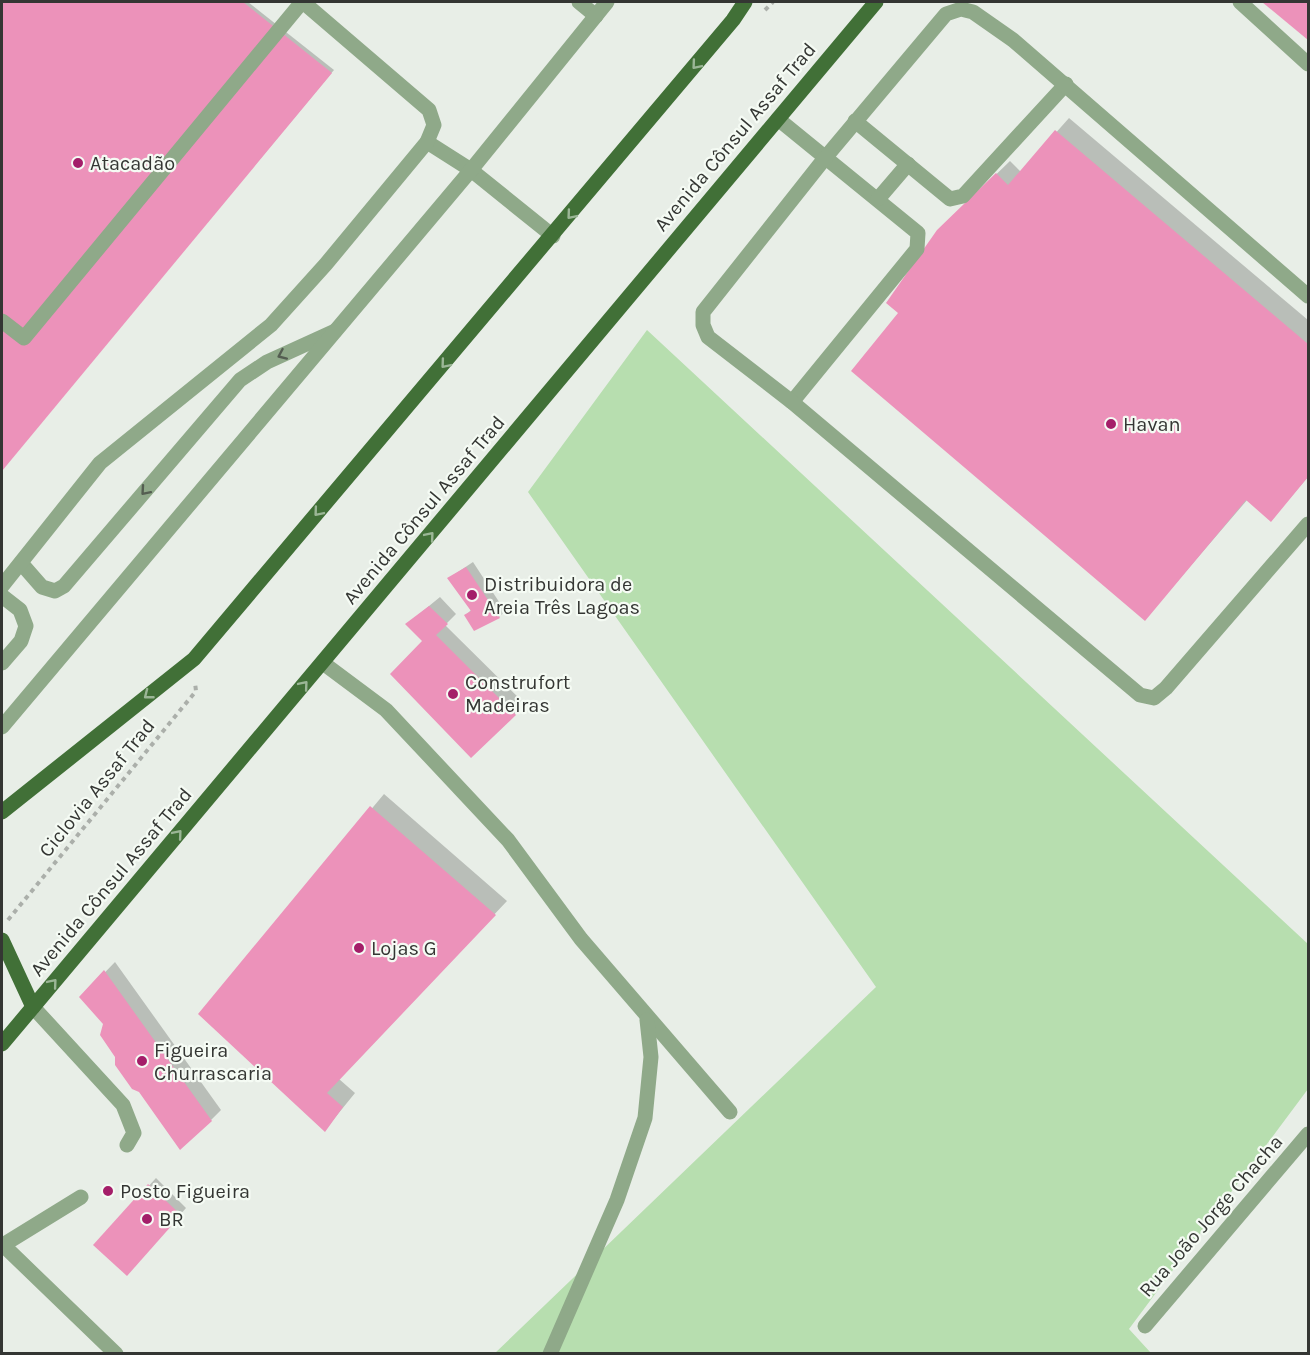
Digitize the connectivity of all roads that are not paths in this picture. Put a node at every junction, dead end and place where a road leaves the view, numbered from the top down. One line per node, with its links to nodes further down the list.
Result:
1 (303, 2): 12 (street); 19 (street)
2 (579, 2): 7 (street)
3 (607, 2): 7 (street)
4 (745, 2): 17 (main road, one-way to 17)
5 (876, 2): 10 (main road, Avenida Cônsul Assaf Trad)
6 (1240, 2): 8 (street)
7 (596, 16): 15 (street)
8 (1308, 64)
9 (1066, 84): 11 (street); 14 (street); 18 (street)
10 (778, 119): 13 (street); 27 (main road, Avenida Cônsul Assaf Trad, one-way to 10)
11 (855, 122): 13 (street); 14 (street)
12 (427, 142): 15 (street); 23 (street)
13 (825, 158): 16 (street); 21 (street)
14 (908, 164): 16 (street)
15 (471, 170): 17 (street); 20 (street)
16 (878, 199): 21 (street)
17 (554, 236): 29 (main road, one-way to 29)
18 (1308, 296)
19 (2, 321)
20 (336, 331): 23 (street, one-way to 23); 28 (street)
21 (792, 402): 22 (street)
22 (1308, 524)
23 (21, 563): 24 (street)
24 (2, 586)
25 (2, 596): 26 (street)
26 (2, 663)
27 (323, 663): 31 (main road, Avenida Cônsul Assaf Trad, one-way to 27); 32 (street)
28 (2, 727)
29 (2, 812)
30 (2, 940): 31 (main road)
31 (33, 1007): 33 (main road, Avenida Cônsul Assaf Trad); 36 (street)
32 (648, 1020): 34 (street); 41 (street)
33 (2, 1044)
34 (730, 1112)
35 (1308, 1134): 39 (street, Rua João Jorge Chacha)
36 (127, 1145)
37 (81, 1197): 38 (street)
38 (2, 1244): 40 (street)
39 (1145, 1326)
40 (116, 1353)
41 (550, 1353)

